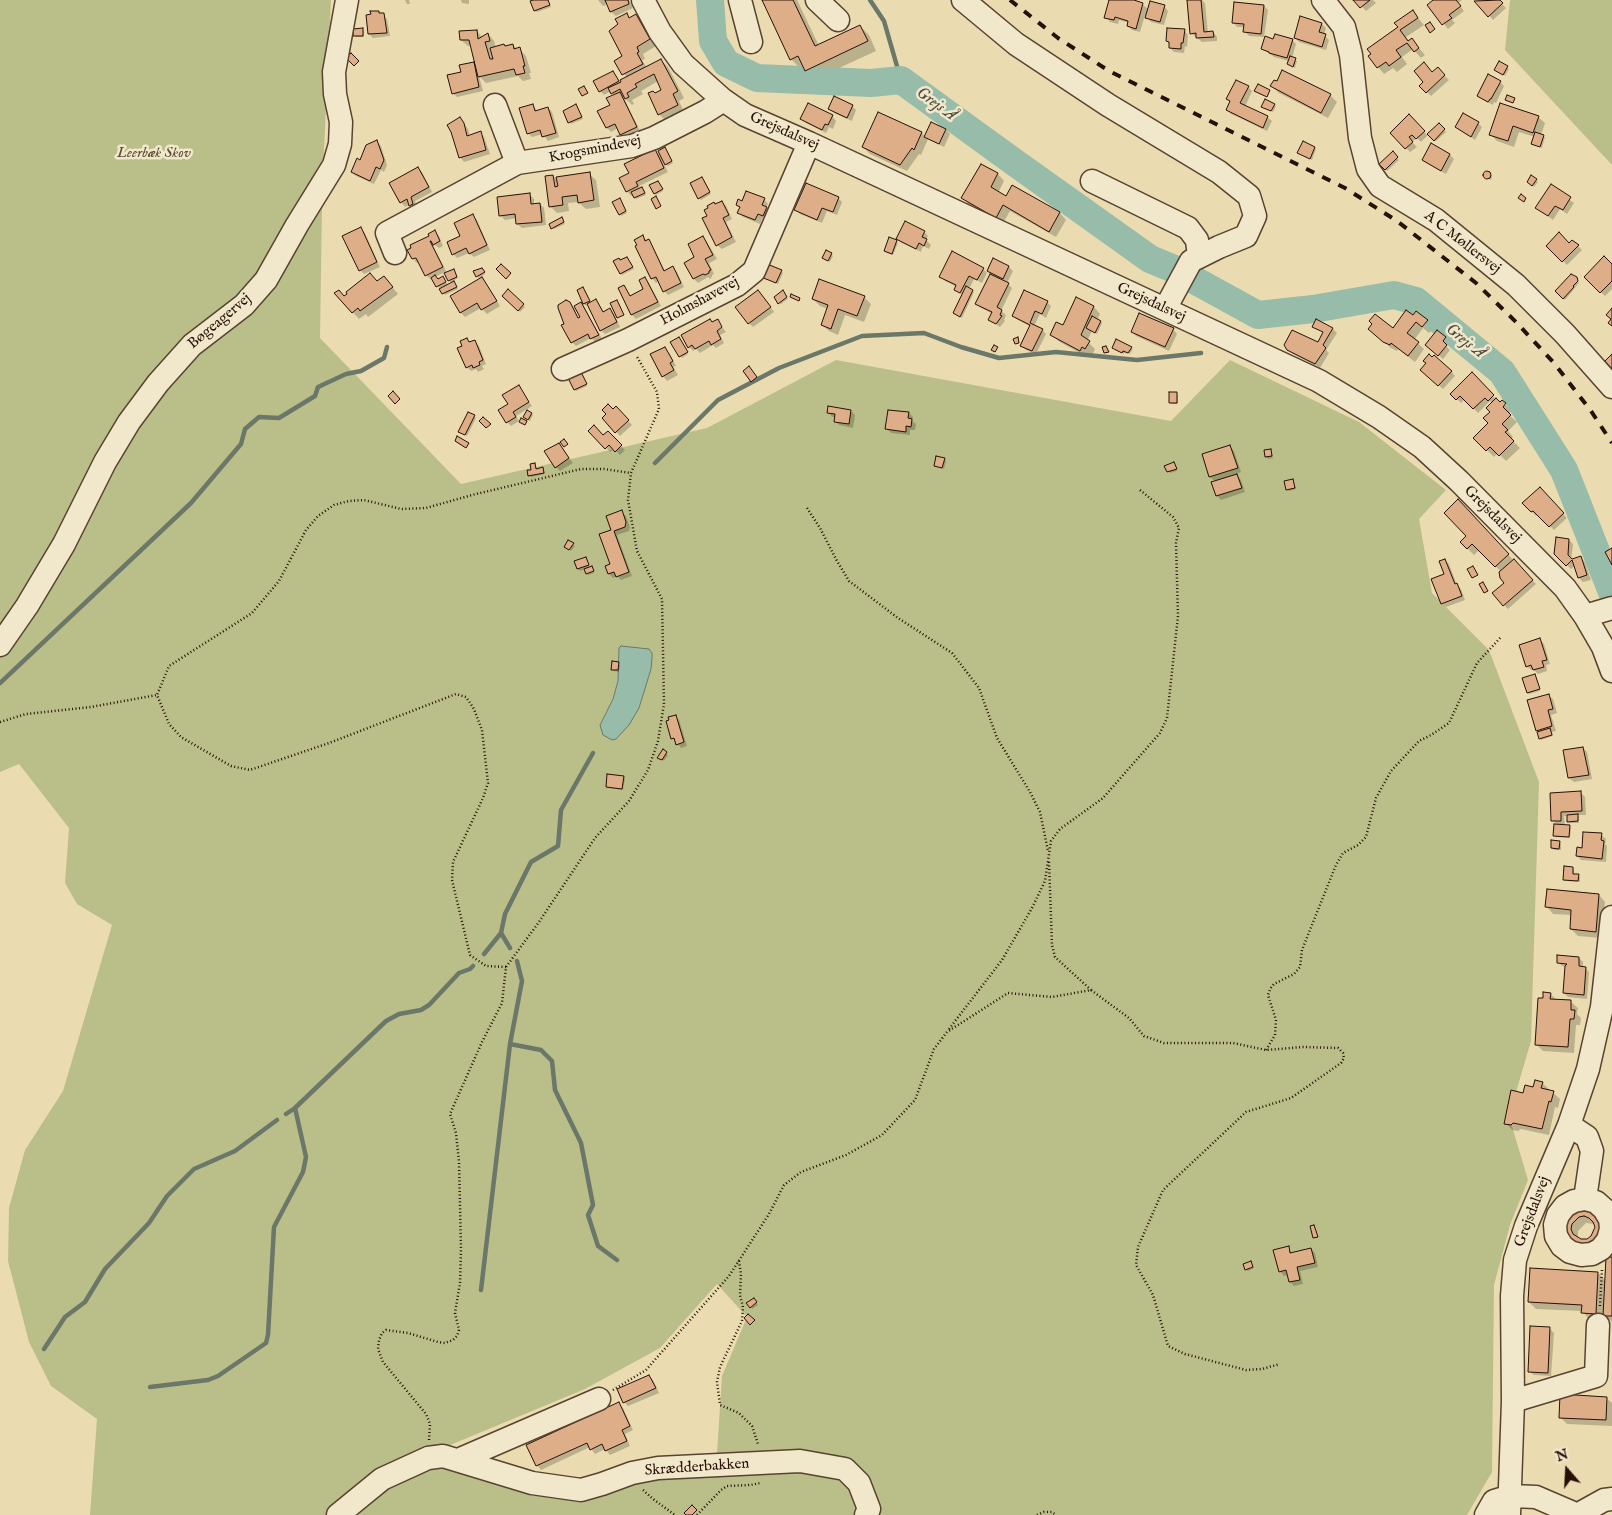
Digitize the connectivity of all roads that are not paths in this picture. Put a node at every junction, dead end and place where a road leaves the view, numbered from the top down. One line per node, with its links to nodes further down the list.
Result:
1 (348, 0): 20 (street, Bøgeagervej)
2 (643, 0): 9 (street, Grejsdalsvej)
3 (740, 0): 8 (street)
4 (817, 0): 7 (street)
5 (964, 0): 15 (street)
6 (1323, 0): 18 (street, A C Møllersvej)
7 (838, 20)
8 (751, 42)
9 (722, 99): 11 (street, Grejsdalsvej); 12 (street, Krogsmindevej)
10 (495, 105): 12 (street)
11 (809, 143): 16 (street, Grejsdalsvej); 17 (street, Holmshavevej)
12 (517, 163): 14 (street, Krogsmindevej)
13 (1092, 182): 15 (street)
14 (395, 253)
15 (1199, 257): 16 (street)
16 (1165, 310): 19 (street, Grejsdalsvej)
17 (563, 369)
18 (1612, 388)
19 (1600, 612): 21 (street, Grejsdalsvej)
20 (0, 645)
21 (1612, 671)
22 (1612, 917): 23 (street, Grejsdalsvej)
23 (1604, 1036): 24 (street, Grejsdalsvej)
24 (1569, 1125): 25 (street); 28 (street, Grejsdalsvej)
25 (1585, 1200): 25 (street)
26 (1598, 1325): 28 (street)
27 (599, 1398): 29 (street)
28 (1513, 1401): 31 (street, Grejsdalsvej)
29 (458, 1460): 32 (street, Skrædderbakken); 33 (street, Skrædderbakken)
30 (1612, 1500): 35 (street)
31 (1510, 1506): 34 (street); 35 (street)
32 (338, 1515)
33 (866, 1515)
34 (1486, 1515)
35 (1578, 1515)

